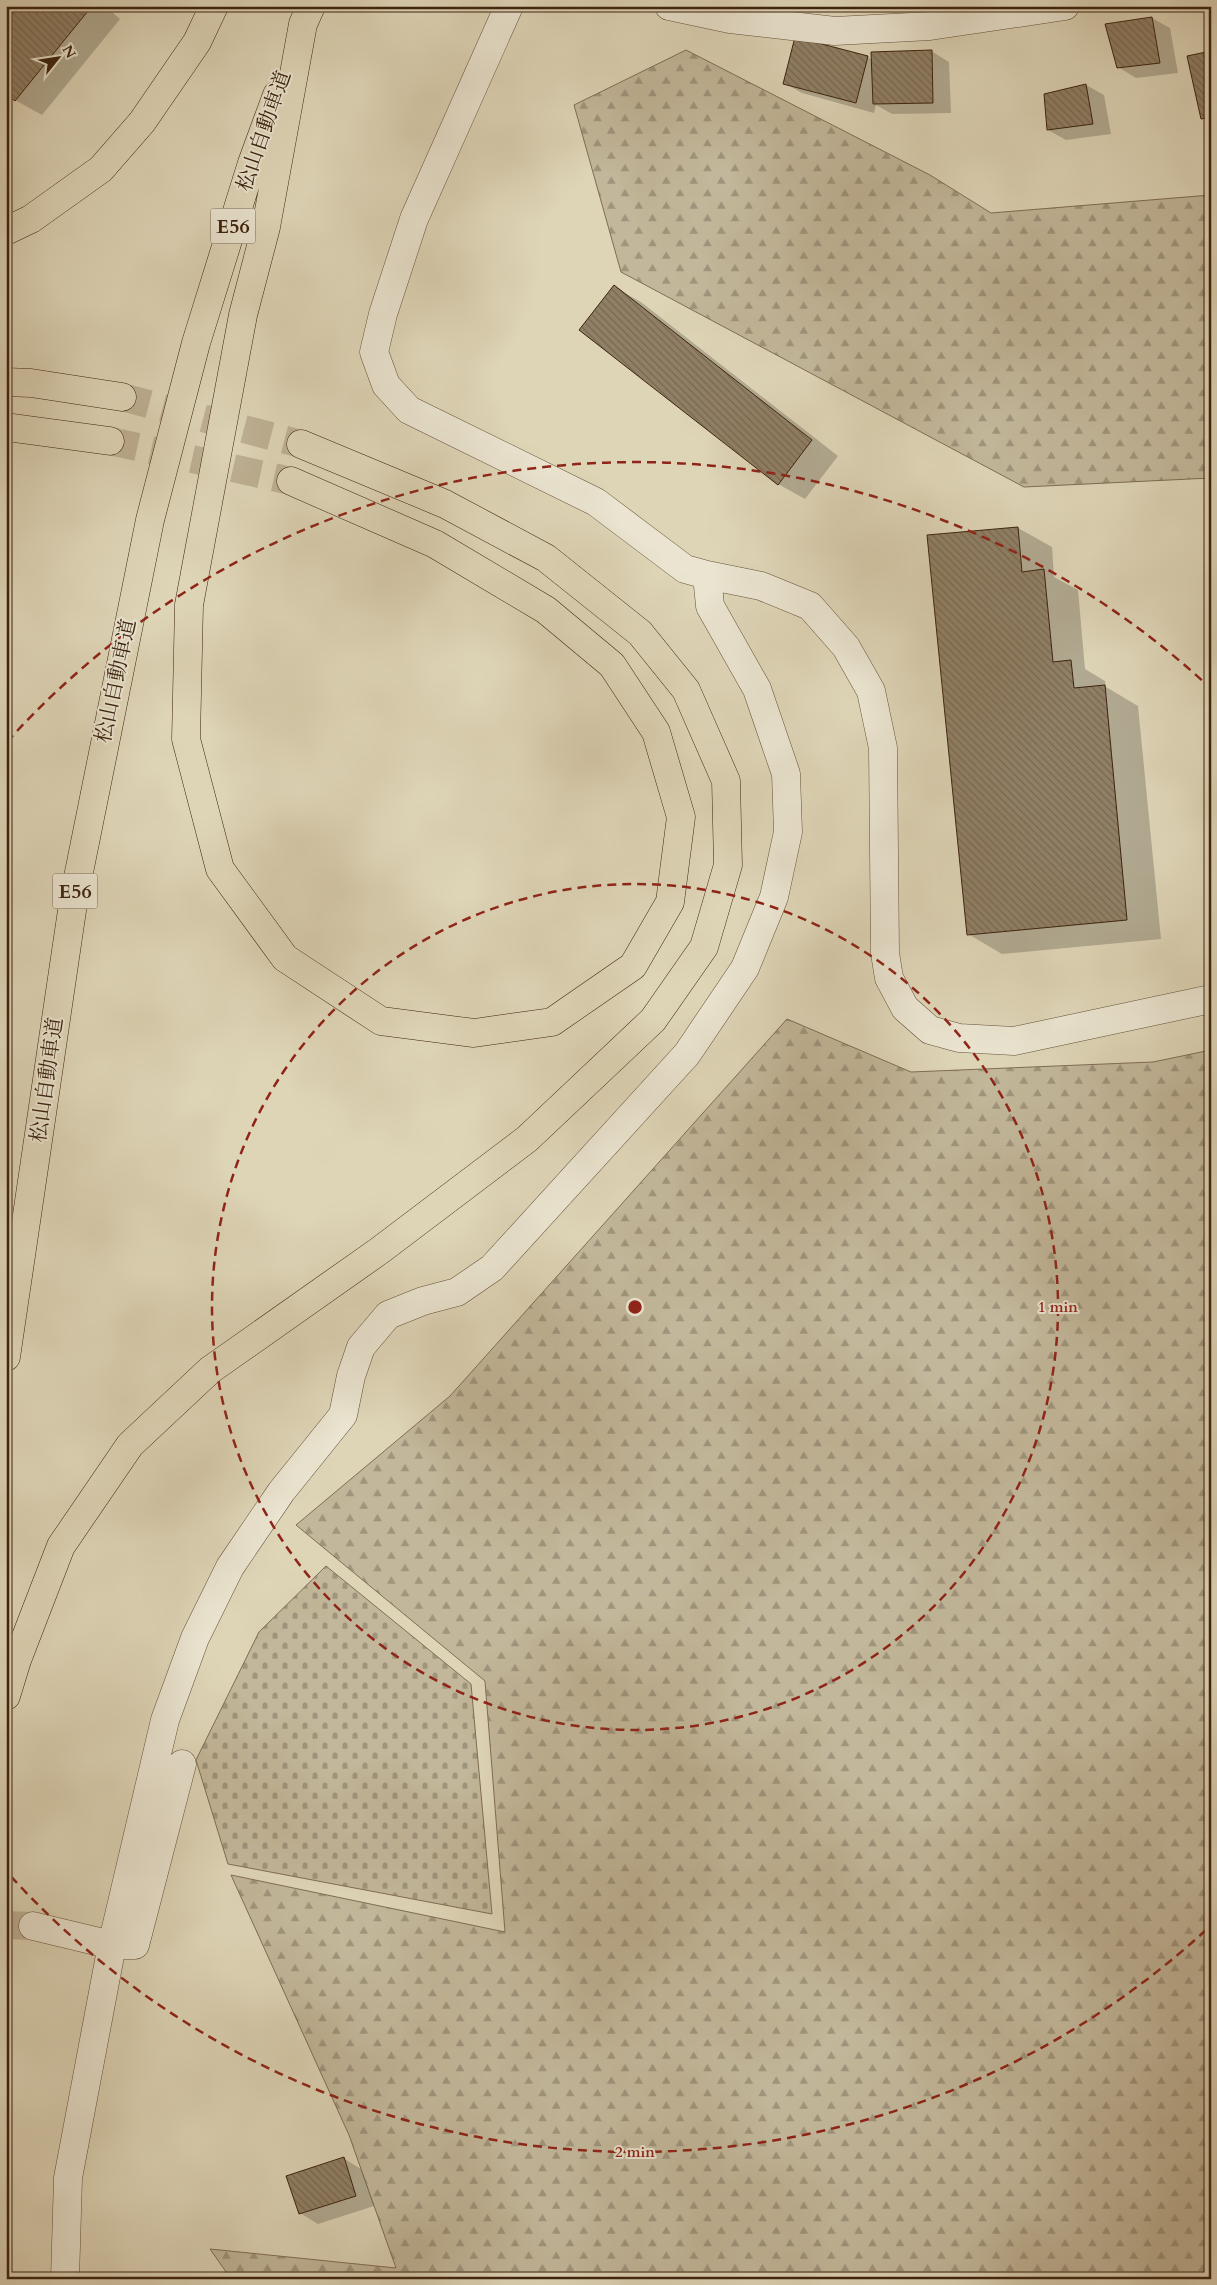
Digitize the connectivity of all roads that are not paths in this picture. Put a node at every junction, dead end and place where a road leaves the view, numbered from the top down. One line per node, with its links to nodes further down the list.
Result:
1 (214, 6): 6 (highway)
2 (509, 6): 13 (street)
3 (669, 6): 4 (street)
4 (1065, 6)
5 (307, 12): 12 (highway); 15 (highway, 松山自動車道 / E56)
6 (6, 231)
7 (6, 382): 8 (highway)
8 (122, 397)
9 (6, 427): 10 (highway)
10 (110, 441)
11 (301, 444): 16 (highway)
12 (291, 481)
13 (707, 574): 14 (street); 19 (street)
14 (1211, 999)
15 (6, 1356)
16 (6, 1696)
17 (182, 1764): 19 (street)
18 (33, 1926): 19 (street)
19 (112, 1945): 20 (street)
20 (64, 2279)

